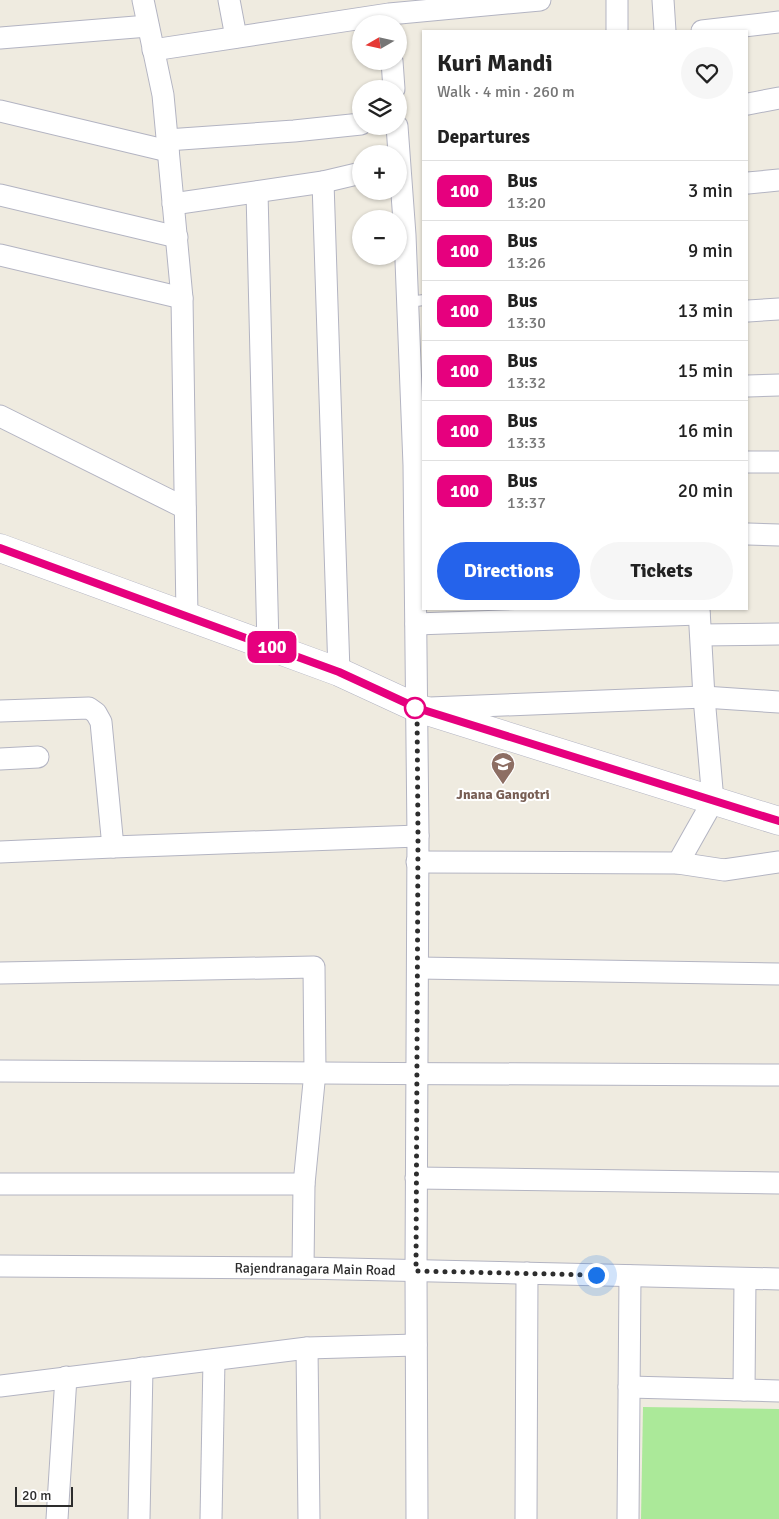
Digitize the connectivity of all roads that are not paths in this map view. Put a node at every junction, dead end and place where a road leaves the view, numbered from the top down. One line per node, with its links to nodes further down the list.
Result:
1 (143, 0): 9 (street)
2 (229, 0): 13 (street)
3 (540, 0): 6 (street)
4 (617, 0): 10 (street)
5 (663, 0): 11 (street)
6 (408, 17)
7 (779, 22): 12 (street)
8 (352, 23): 13 (street)
9 (148, 26): 14 (street); 15 (street)
10 (617, 30)
11 (665, 30)
12 (711, 30)
13 (236, 37): 15 (street)
14 (0, 38)
15 (152, 50): 20 (street)
16 (779, 98): 17 (street)
17 (748, 104)
18 (0, 111): 20 (street)
19 (352, 125): 20 (street)
20 (168, 145): 28 (street)
21 (352, 175): 23 (street)
22 (779, 180): 24 (street)
23 (323, 182): 25 (street); 53 (street)
24 (748, 184)
25 (257, 192): 28 (street); 52 (street)
26 (0, 195): 29 (street)
27 (402, 200): 32 (street)
28 (173, 204): 29 (street)
29 (176, 237): 31 (street)
30 (0, 255): 31 (street)
31 (182, 298): 42 (street)
32 (416, 308): 37 (street)
33 (779, 309): 34 (street)
34 (748, 311)
35 (779, 385): 36 (street)
36 (748, 386)
37 (418, 396): 41 (street)
38 (0, 416): 42 (street)
39 (748, 462): 40 (street)
40 (779, 462)
41 (419, 465): 45 (street)
42 (185, 508): 48 (street)
43 (748, 534): 44 (street)
44 (779, 534)
45 (419, 540): 49 (street)
46 (0, 548): 48 (street)
47 (699, 611): 49 (street); 51 (street)
48 (186, 616): 52 (street)
49 (416, 624): 56 (street)
50 (779, 634): 51 (street)
51 (701, 635): 54 (street)
52 (268, 646): 53 (street)
53 (339, 672): 56 (street)
54 (704, 697): 55 (street); 56 (street); 60 (street)
55 (779, 702)
56 (417, 708): 60 (street); 62 (street)
57 (0, 710): 63 (street)
58 (38, 757): 59 (street)
59 (0, 759)
60 (713, 801): 61 (street); 67 (street)
61 (779, 821)
62 (418, 836): 63 (street); 65 (street)
63 (113, 847): 64 (street)
64 (0, 852)
65 (417, 862): 67 (street); 68 (street)
66 (779, 862): 67 (street)
67 (678, 863)
68 (418, 968): 70 (street); 73 (street)
69 (0, 973): 72 (street)
70 (779, 974)
71 (0, 1071): 72 (street)
72 (315, 1072): 73 (street); 78 (street)
73 (417, 1074): 74 (street); 75 (street)
74 (779, 1075)
75 (416, 1178): 76 (street); 81 (street)
76 (779, 1183)
77 (0, 1184): 78 (street)
78 (304, 1184): 80 (street)
79 (0, 1266): 80 (street, Rajendranagara Main Road)
80 (304, 1268): 81 (street, Rajendranagara Main Road)
81 (416, 1271): 82 (street, Rajendranagara Main Road); 86 (street)
82 (527, 1273): 83 (street, Rajendranagara Main Road); 100 (street)
83 (630, 1276): 84 (street, Rajendranagara Main Road); 92 (street)
84 (745, 1278): 85 (street, Rajendranagara Main Road); 93 (street)
85 (779, 1279)
86 (416, 1345): 87 (street); 99 (street)
87 (307, 1348): 88 (street); 98 (street)
88 (214, 1360): 89 (street); 97 (street)
89 (142, 1368): 90 (street); 96 (street)
90 (66, 1377): 91 (street); 95 (street)
91 (0, 1386)
92 (629, 1387): 93 (street); 101 (street)
93 (744, 1390): 94 (street)
94 (779, 1391)
95 (57, 1519)
96 (139, 1519)
97 (211, 1519)
98 (309, 1519)
99 (417, 1519)
100 (526, 1519)
101 (628, 1519)

